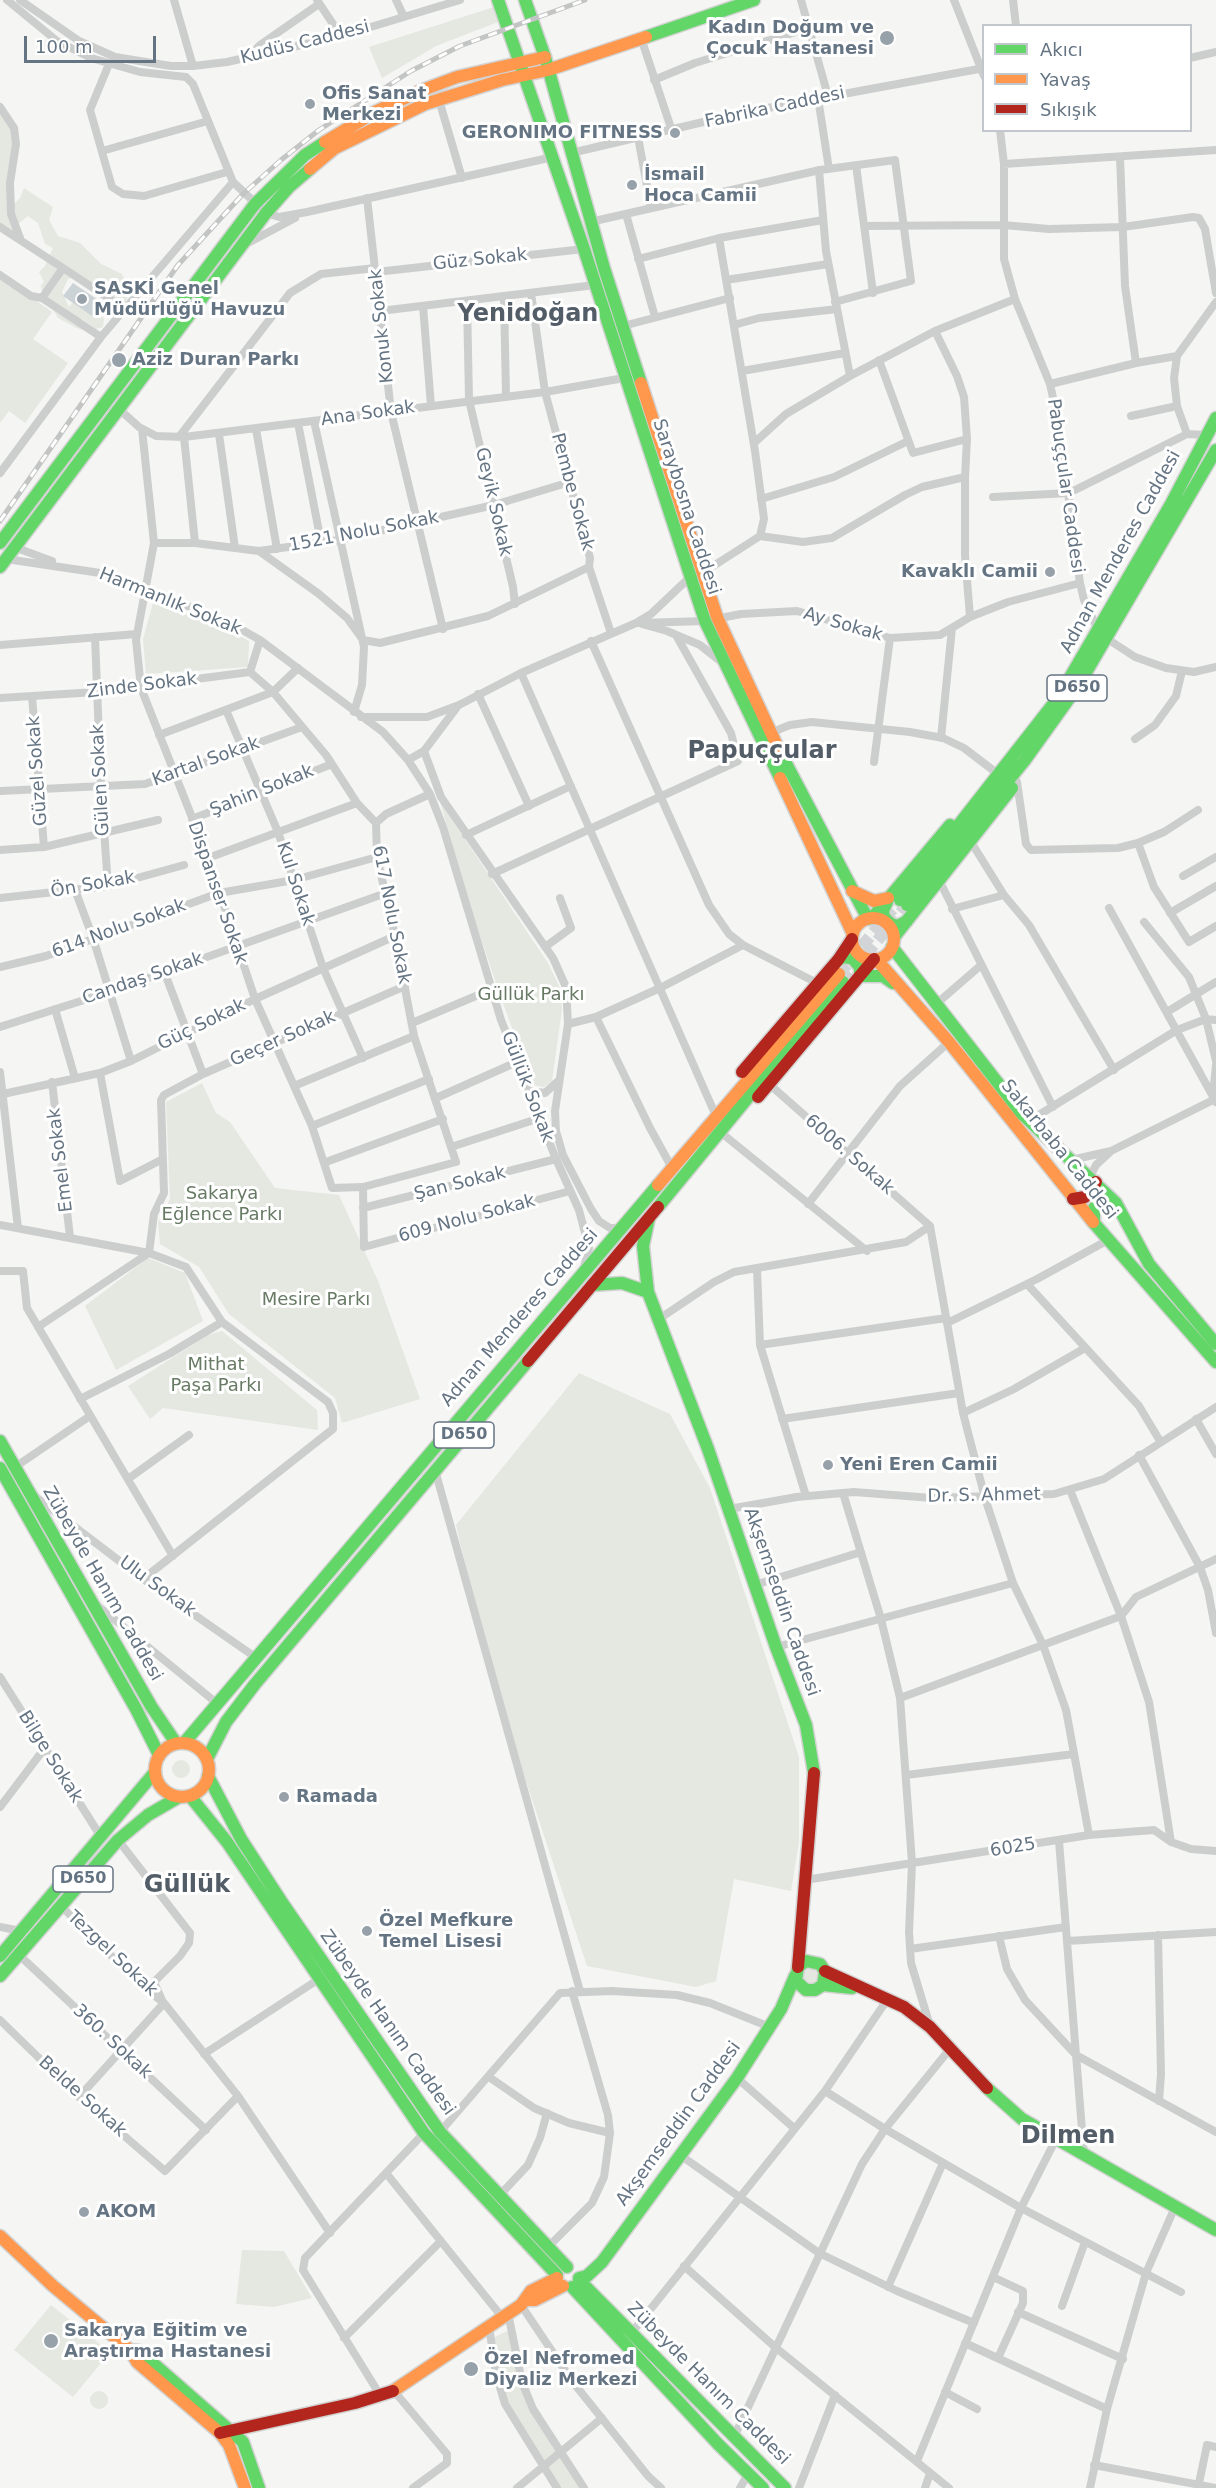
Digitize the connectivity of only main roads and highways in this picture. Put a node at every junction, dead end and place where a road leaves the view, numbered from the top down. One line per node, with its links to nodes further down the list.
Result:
1 (498, 0): 5 (main road, Saraybosna Caddesi)
2 (525, 0): 4 (main road, Saraybosna Caddesi)
3 (754, 0): 6 (main road)
4 (545, 57): 5 (main road); 6 (main road, Saraybosna Caddesi)
5 (519, 62): 7 (main road, Saraybosna Caddesi); 10 (main road)
6 (548, 70): 7 (main road); 15 (main road, Saraybosna Caddesi)
7 (524, 75): 11 (main road); 19 (main road, Saraybosna Caddesi)
8 (1216, 418): 13 (main road, Adnan Menderes Caddesi)
9 (1216, 450): 13 (main road, Adnan Menderes Caddesi / D650)
10 (0, 541): 11 (main road)
11 (14, 547): 12 (main road)
12 (2, 560)
13 (1102, 634): 14 (main road, Adnan Menderes Caddesi / D650); 16 (main road, Adnan Menderes Caddesi)
14 (1025, 760): 16 (main road, Adnan Menderes Caddesi / D650); 18 (main road)
15 (852, 891): 16 (main road); 17 (main road, Saraybosna Caddesi)
16 (898, 901): 17 (main road); 18 (main road)
17 (870, 919): 19 (main road); 20 (main road)
18 (910, 919): 20 (main road)
19 (853, 937): 21 (main road); 22 (main road)
20 (893, 942): 21 (main road); 27 (main road, Sakarbaba Caddesi)
21 (875, 959): 23 (main road); 25 (main road, Sakarbaba Caddesi)
22 (838, 960): 23 (main road); 26 (main road)
23 (860, 976): 25 (main road); 26 (main road)
24 (841, 978): 26 (main road, Adnan Menderes Caddesi / D650)
25 (906, 992): 28 (main road, Sakarbaba Caddesi)
26 (722, 1115): 30 (main road, Adnan Menderes Caddesi / D650); 38 (main road, Adnan Menderes Caddesi)
27 (1093, 1180): 28 (main road); 29 (main road, Sakarbaba Caddesi)
28 (1073, 1200): 31 (main road, Sakarbaba Caddesi)
29 (1116, 1203): 31 (main road); 34 (main road, Sakarbaba Caddesi)
30 (649, 1218): 32 (main road, Adnan Menderes Caddesi / D650); 33 (main road, Akşemseddin Caddesi)
31 (1094, 1222): 35 (main road, Sakarbaba Caddesi)
32 (592, 1286): 33 (main road); 40 (main road, Adnan Menderes Caddesi / D650)
33 (648, 1292): 44 (main road, Akşemseddin Caddesi)
34 (1214, 1338)
35 (1216, 1362)
36 (0, 1441): 38 (main road, Zübeyde Hanım Caddesi)
37 (1, 1474): 39 (main road, Zübeyde Hanım Caddesi)
38 (180, 1743): 39 (main road); 40 (main road)
39 (159, 1755): 41 (main road)
40 (207, 1760): 42 (main road)
41 (154, 1772): 43 (main road); 45 (main road)
42 (208, 1776): 43 (main road); 56 (main road, Zübeyde Hanım Caddesi)
43 (184, 1797): 49 (main road, D650); 56 (main road, Zübeyde Hanım Caddesi)
44 (802, 1937): 46 (main road); 48 (main road, Akşemseddin Caddesi)
45 (0, 1956)
46 (815, 1961): 47 (main road); 48 (main road)
47 (825, 1971): 50 (main road); 51 (main road)
48 (797, 1972): 52 (main road); 53 (main road, Akşemseddin Caddesi)
49 (0, 1976)
50 (823, 1985): 51 (main road); 52 (main road)
51 (860, 1989): 54 (main road)
52 (806, 1990): 53 (main road)
53 (782, 2009): 56 (main road, Akşemseddin Caddesi)
54 (1216, 2229)
55 (0, 2236): 57 (main road)
56 (569, 2278): 57 (main road, Akşemseddin Caddesi); 60 (main road, Zübeyde Hanım Caddesi); 61 (main road, Zübeyde Hanım Caddesi)
57 (225, 2431): 58 (main road); 59 (main road)
58 (245, 2488)
59 (257, 2488)
60 (763, 2488)
61 (785, 2488)

